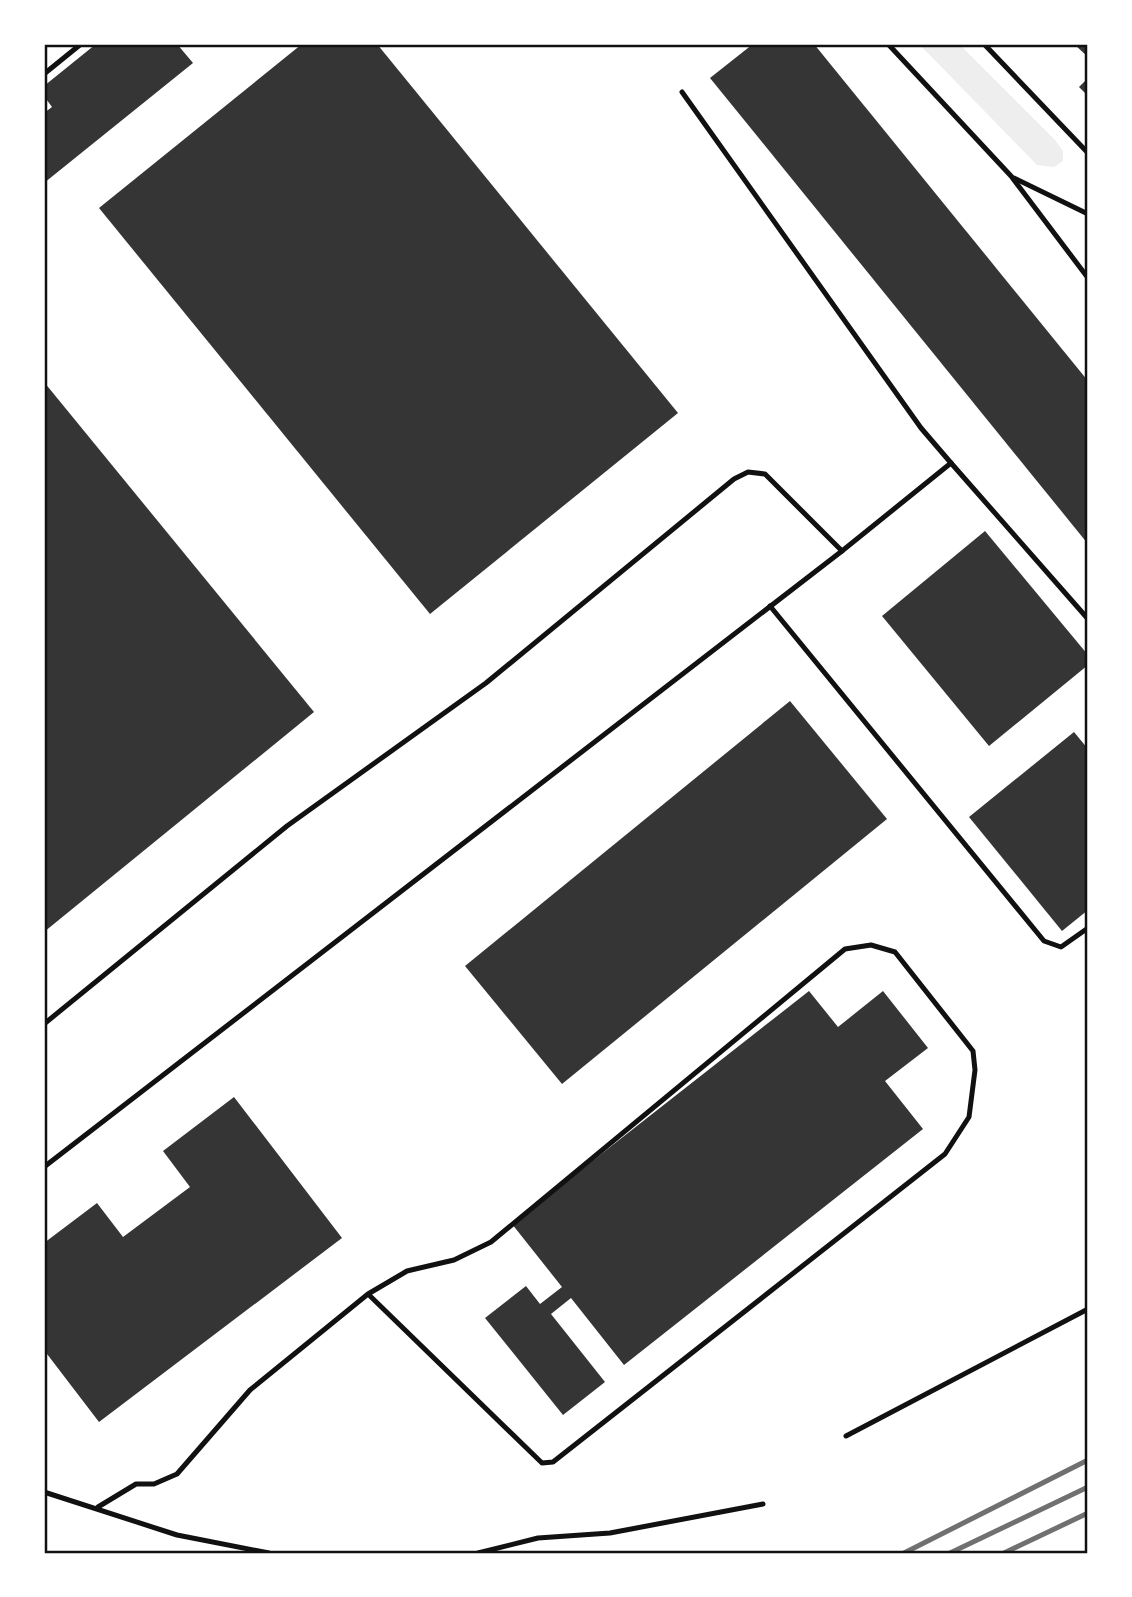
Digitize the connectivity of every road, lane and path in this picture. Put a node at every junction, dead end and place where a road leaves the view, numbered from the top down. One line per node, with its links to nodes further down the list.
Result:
1 (81, 44): 4 (lane)
2 (888, 44): 7 (lane)
3 (984, 44): 6 (lane)
4 (44, 74)
5 (682, 92): 10 (lane)
6 (1088, 153)
7 (1011, 176): 8 (lane); 9 (lane)
8 (1088, 214)
9 (1088, 278)
10 (951, 463): 11 (lane); 13 (lane)
11 (842, 551): 12 (lane); 15 (lane)
12 (770, 606): 14 (lane); 16 (lane)
13 (1088, 619)
14 (1088, 928)
15 (44, 1024)
16 (44, 1167)
17 (368, 1294): 17 (lane); 22 (lane)
18 (1088, 1309): 19 (lane)
19 (846, 1436)
20 (44, 1492): 22 (lane)
21 (763, 1504): 24 (lane)
22 (98, 1507): 23 (lane)
23 (269, 1553)
24 (478, 1553)

